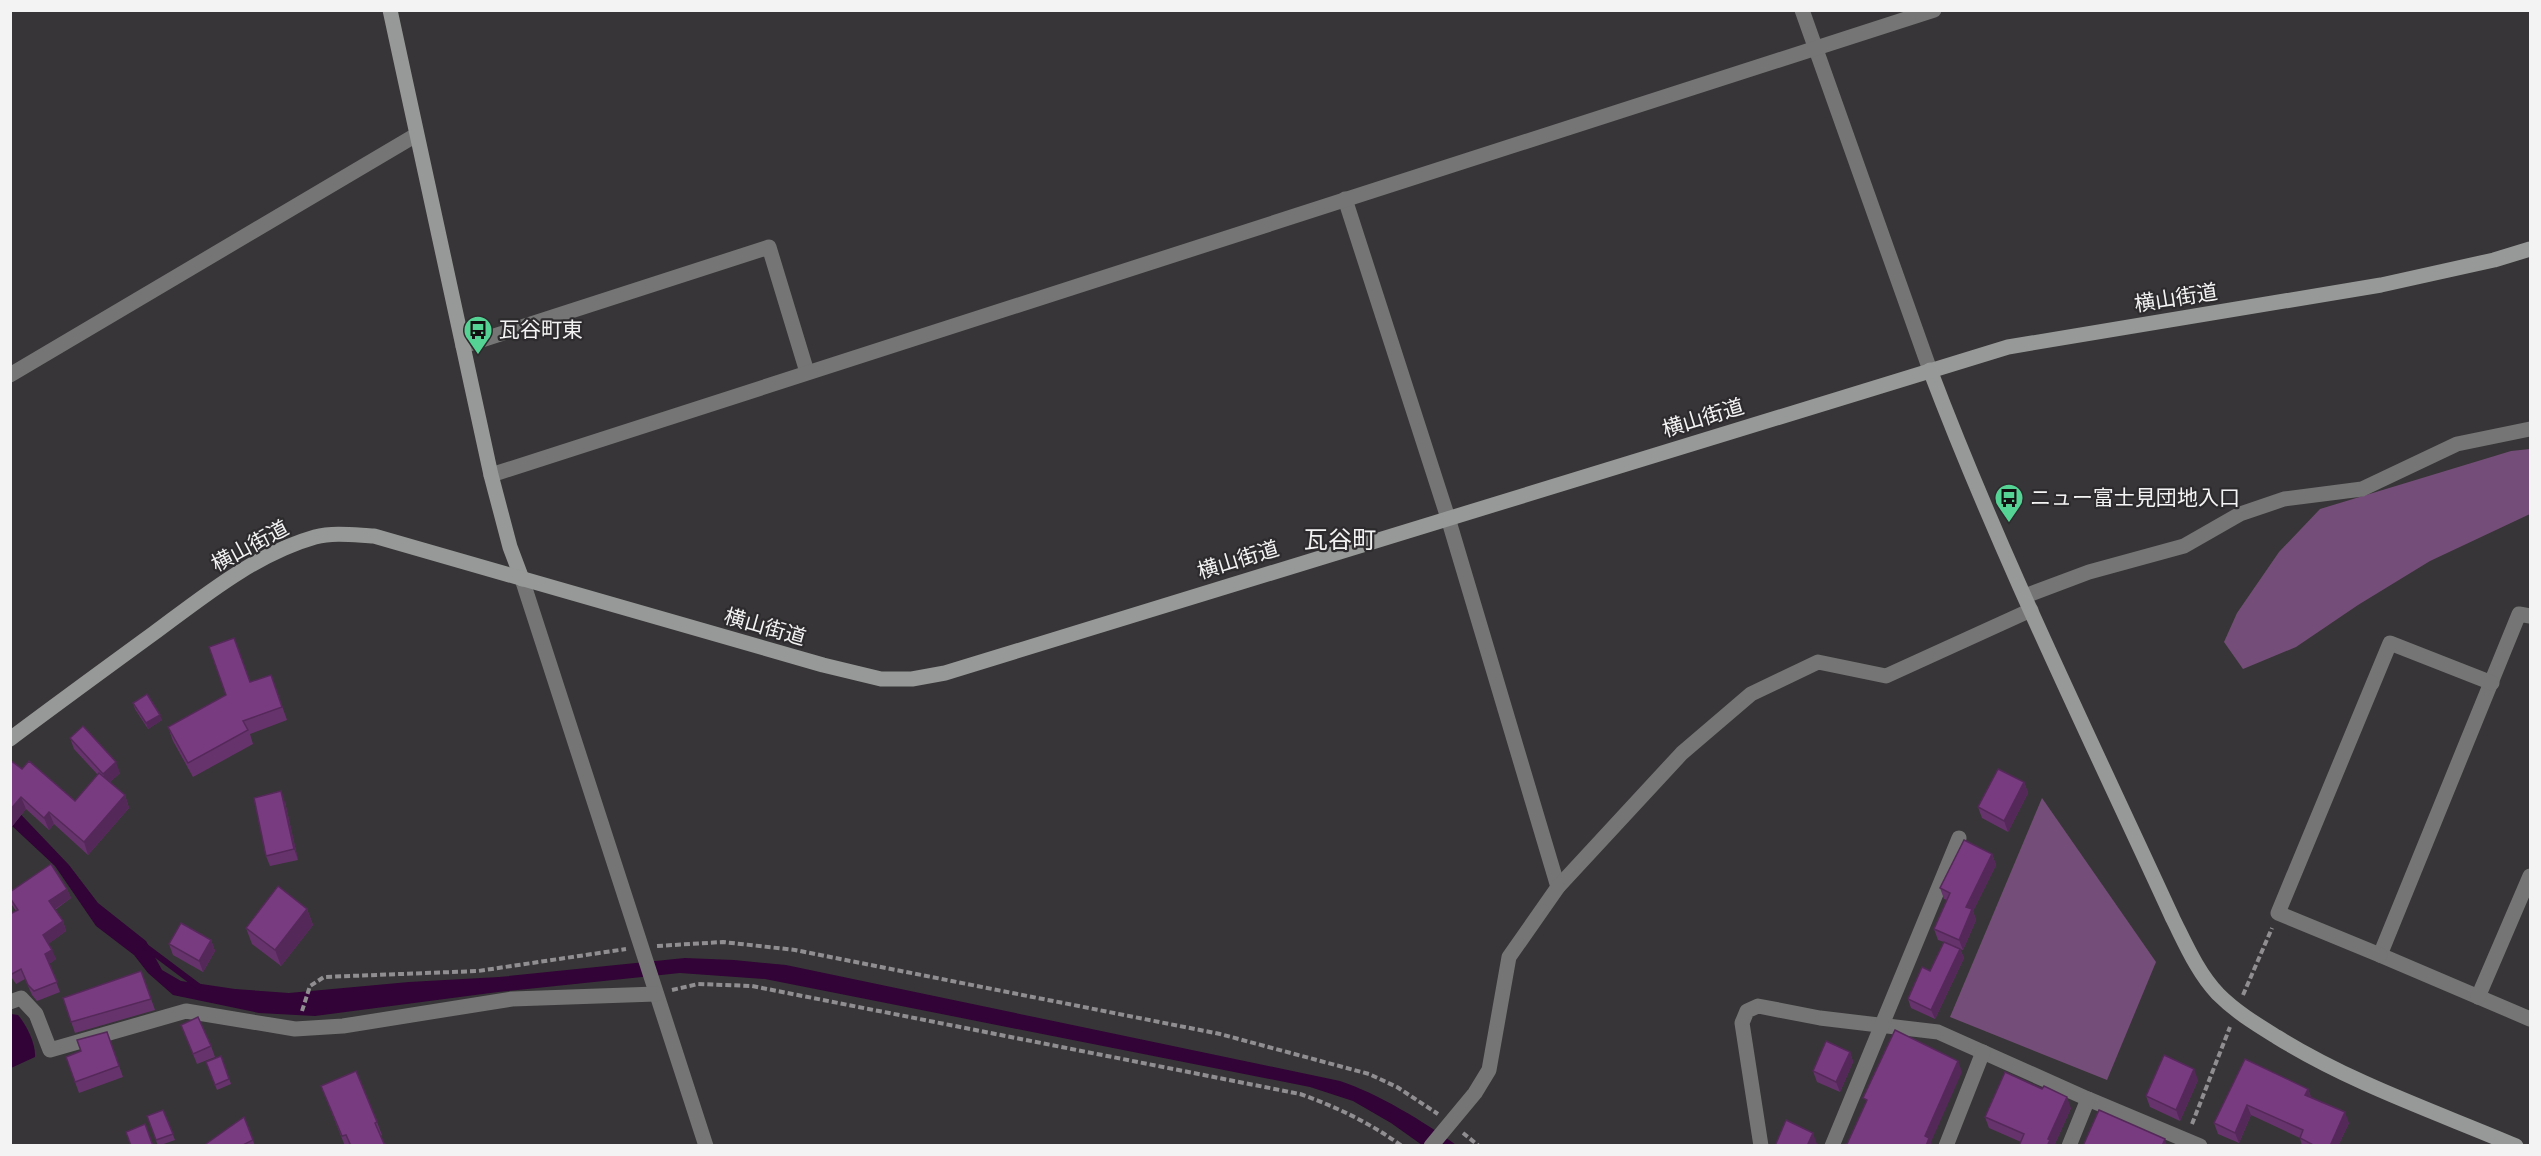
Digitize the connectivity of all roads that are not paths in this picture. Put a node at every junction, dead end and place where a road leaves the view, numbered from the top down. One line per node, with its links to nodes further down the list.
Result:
1 (390, 10): 5 (street)
2 (1802, 10): 4 (street)
3 (1934, 10): 4 (street)
4 (1815, 48): 6 (street); 9 (street)
5 (416, 135): 8 (street); 11 (street)
6 (1345, 199): 10 (street); 14 (street)
7 (2530, 249): 9 (street, 横山街道)
8 (463, 346): 10 (street); 13 (street)
9 (1930, 370): 14 (street, 横山街道); 16 (street)
10 (807, 372): 13 (street)
11 (10, 375)
12 (2530, 429): 16 (street)
13 (490, 475): 15 (street)
14 (1448, 518): 15 (street, 横山街道); 22 (street)
15 (522, 579): 19 (street, 横山街道); 24 (street)
16 (2028, 603): 22 (street); 38 (street)
17 (2530, 616): 18 (street)
18 (2492, 683): 23 (street); 23 (street)
19 (10, 739)
20 (1959, 838): 28 (street)
21 (2530, 876): 25 (street)
22 (1558, 887): 33 (street)
23 (2380, 955): 25 (street)
24 (656, 994): 26 (street); 32 (street)
25 (2478, 997): 27 (street)
26 (10, 1002)
27 (2530, 1019)
28 (1883, 1025): 29 (street); 34 (street); 35 (street)
29 (1983, 1052): 30 (street); 36 (street)
30 (2088, 1099): 31 (street); 37 (street)
31 (2189, 1144)
32 (705, 1146)
33 (1431, 1146)
34 (1761, 1146)
35 (1832, 1146)
36 (1946, 1146)
37 (2069, 1146)
38 (2516, 1146)

